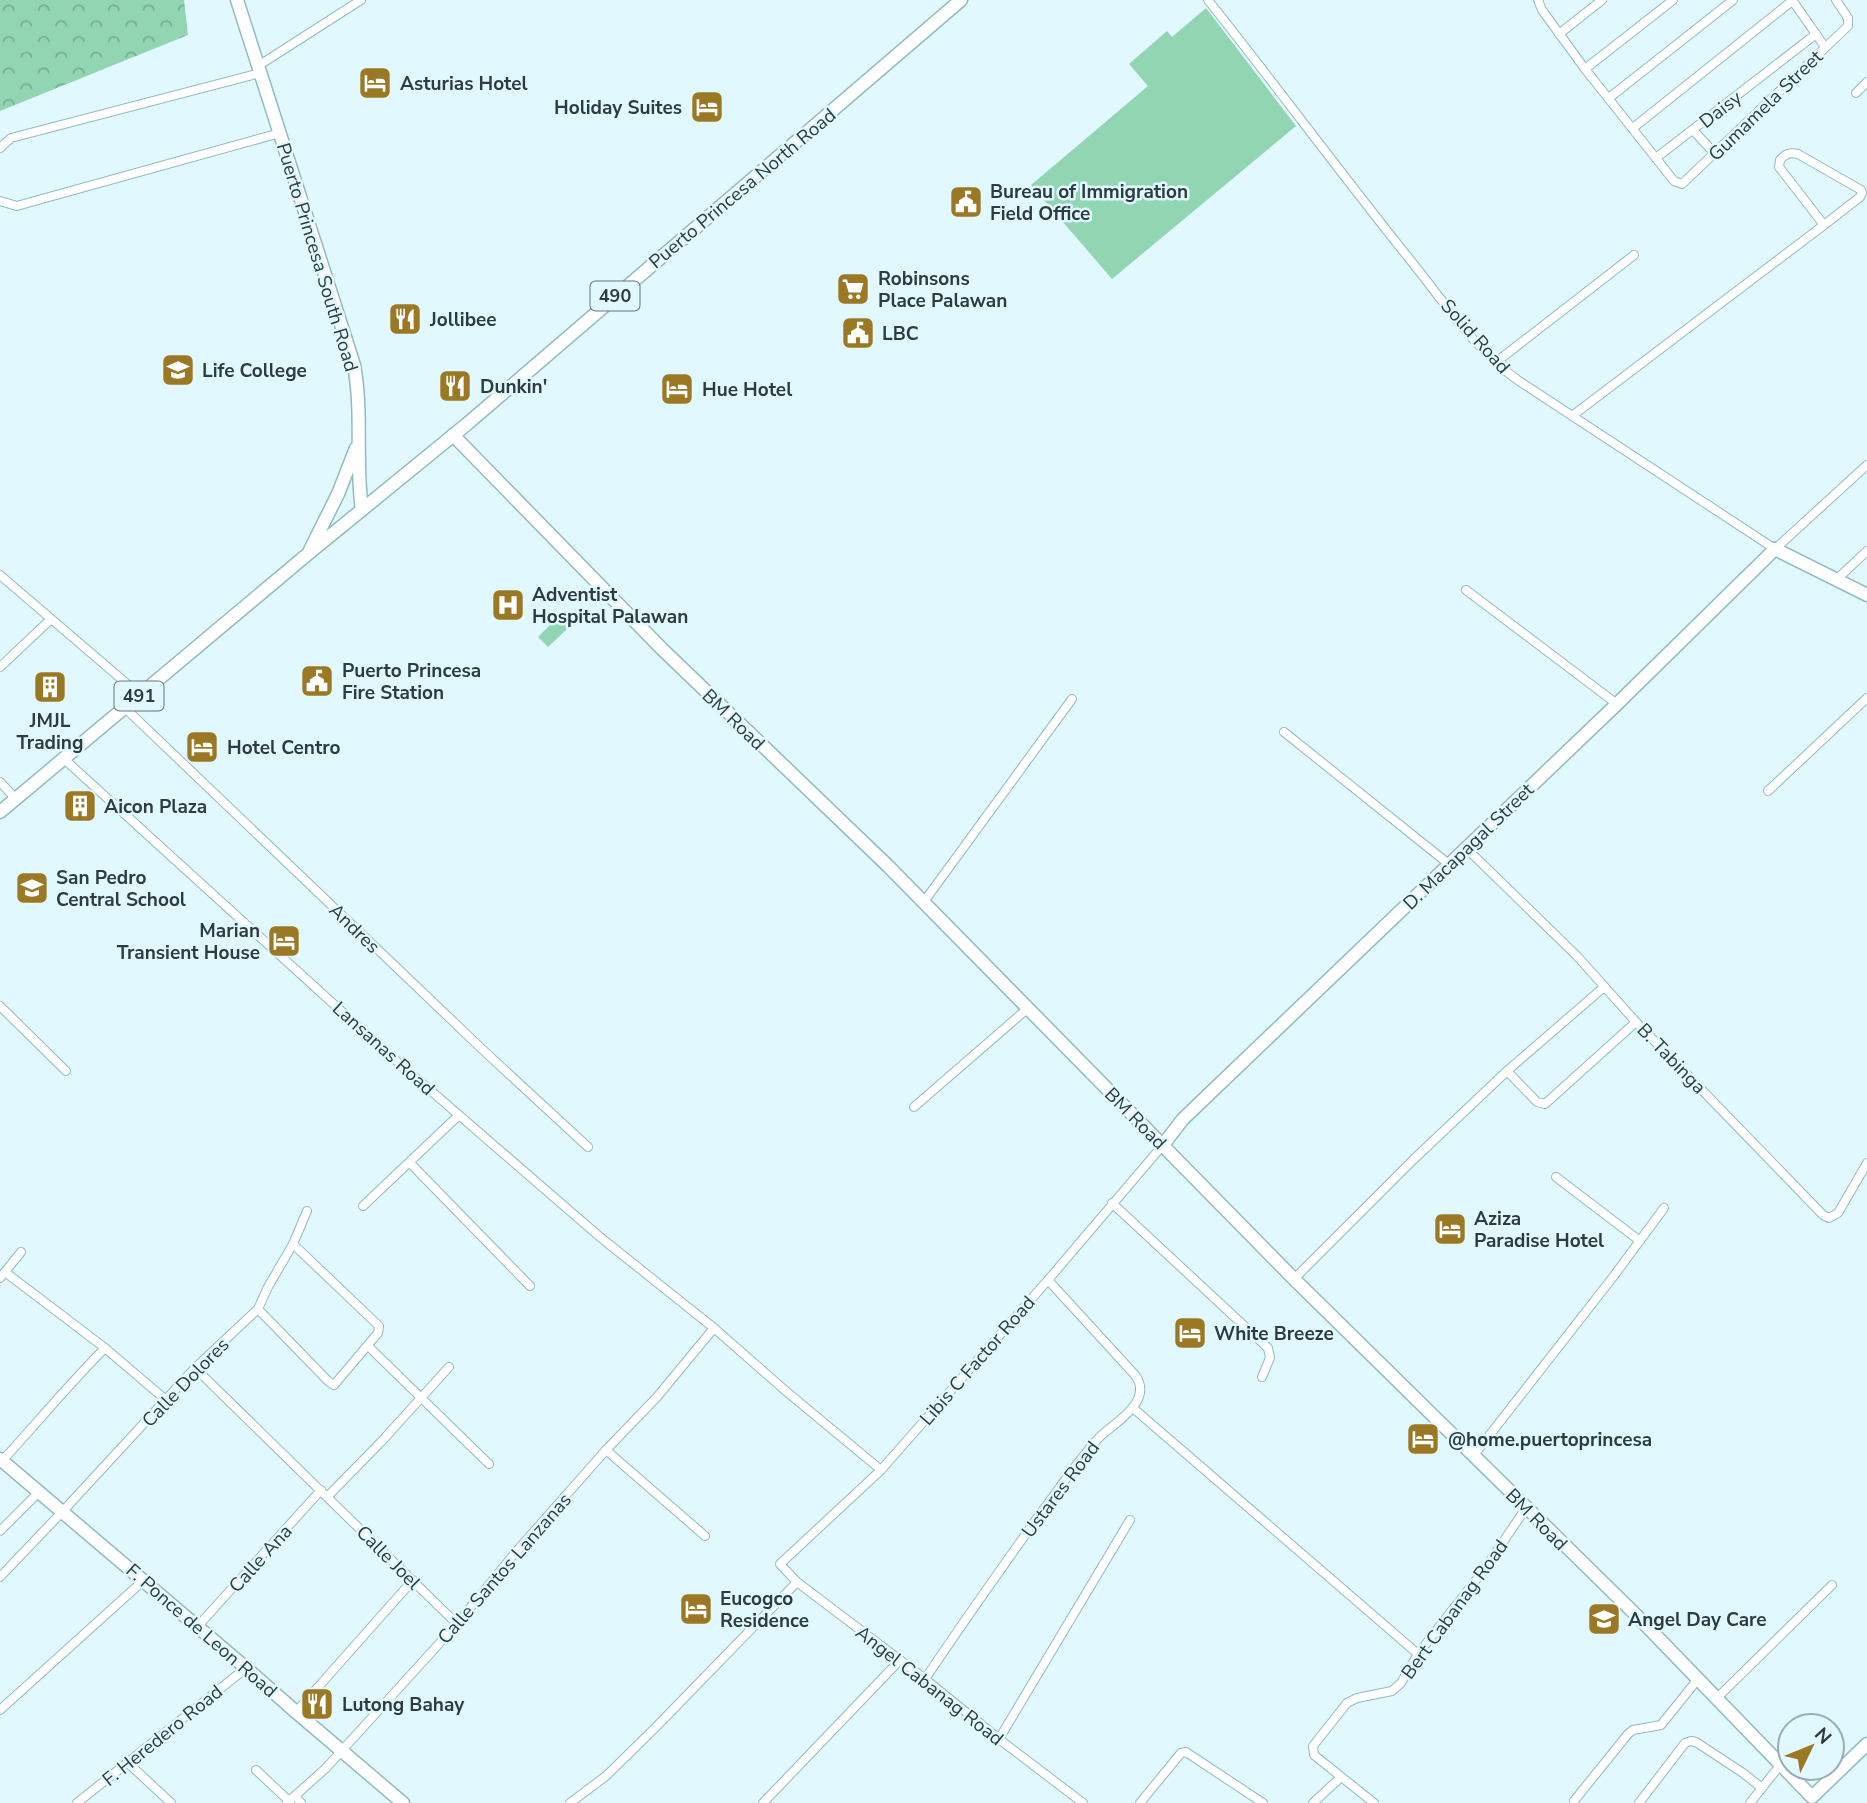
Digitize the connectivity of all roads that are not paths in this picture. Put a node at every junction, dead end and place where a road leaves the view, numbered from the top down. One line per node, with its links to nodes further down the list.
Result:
1 (237, 0): 14 (street, Puerto Princesa South Road)
2 (361, 0): 14 (street)
3 (961, 0): 30 (street, Puerto Princesa North Road / 490)
4 (1208, 0): 28 (street, Solid Road)
5 (1538, 0): 11 (street)
6 (1602, 0): 11 (street)
7 (1674, 0): 15 (street)
8 (1733, 0): 18 (street)
9 (1836, 0): 13 (street, Gumamela Street)
10 (1792, 1): 12 (street); 19 (street)
11 (1559, 34): 15 (street)
12 (1816, 34): 13 (street); 20 (street, Daisy)
13 (1825, 47): 23 (street, Gumamela Street)
14 (259, 69): 21 (street, Puerto Princesa South Road); 22 (street)
15 (1585, 69): 18 (street)
16 (1867, 82): 17 (street)
17 (1856, 93)
18 (1609, 98): 19 (street)
19 (1633, 128): 24 (street)
20 (1693, 130): 23 (street); 24 (street, Daisy)
21 (280, 133): 25 (street); 31 (street, Puerto Princesa South Road)
22 (0, 148)
23 (1715, 154): 24 (street, Gumamela Street)
24 (1656, 158)
25 (0, 201)
26 (1824, 225): 26 (street); 29 (street)
27 (1634, 255): 28 (street)
28 (1495, 363): 29 (street, Solid Road)
29 (1572, 416): 34 (street, Solid Road)
30 (453, 435): 33 (street, Puerto Princesa North Road / 490); 56 (street, BM Road)
31 (359, 440): 33 (street, Puerto Princesa South Road); 36 (street)
32 (1867, 465): 34 (street)
33 (362, 510): 36 (street, 491)
34 (1775, 549): 38 (street, Solid Road); 46 (street, D. Macapagal Street)
35 (1867, 551): 38 (street)
36 (309, 553): 43 (street, 491)
37 (0, 575): 41 (street)
38 (1836, 580): 40 (street, Solid Road)
39 (1466, 590): 46 (street)
40 (1867, 595)
41 (50, 620): 42 (street); 43 (street)
42 (0, 667)
43 (139, 695): 47 (street, 491)
44 (1867, 698): 51 (street)
45 (1072, 699): 56 (street)
46 (1617, 704): 54 (street, D. Macapagal Street)
47 (125, 708): 49 (street, 491); 66 (street, Andres)
48 (1284, 732): 55 (street)
49 (63, 758): 52 (street, 491); 64 (street, Lansanas Road)
50 (0, 782): 52 (street)
51 (1768, 791)
52 (15, 798): 53 (street, 491)
53 (0, 812)
54 (1466, 848): 55 (street, D. Macapagal Street); 57 (street, B. Tabinga)
55 (1450, 865): 65 (street, D. Macapagal Street)
56 (923, 903): 59 (street, BM Road)
57 (1604, 988): 60 (street, B. Tabinga); 62 (street)
58 (0, 1006): 61 (street)
59 (1027, 1009): 63 (street); 65 (street, BM Road)
60 (1636, 1021): 62 (street); 68 (street, B. Tabinga)
61 (66, 1070)
62 (1507, 1071): 78 (street)
63 (914, 1107)
64 (460, 1115): 67 (street); 82 (street, Lansanas Road)
65 (1163, 1145): 70 (street, Libis C Factor Road); 78 (street, BM Road)
66 (588, 1147)
67 (410, 1163): 71 (street); 80 (street)
68 (1867, 1163)
69 (1556, 1177): 74 (street)
70 (1112, 1203): 79 (street, Libis C Factor Road); 87 (street)
71 (363, 1206)
72 (1664, 1208): 74 (street)
73 (307, 1211): 75 (street, Calle Dolores)
74 (1640, 1241): 92 (street)
75 (293, 1244): 81 (street, Calle Dolores); 83 (street)
76 (21, 1252): 77 (street)
77 (3, 1275): 84 (street)
78 (1294, 1279): 92 (street, BM Road)
79 (1048, 1280): 90 (street); 95 (street, Libis C Factor Road)
80 (530, 1286)
81 (258, 1309): 83 (street); 86 (street, Calle Dolores)
82 (714, 1328): 91 (street, Calle Santos Lanzanas); 95 (street, Lansanas Road)
83 (368, 1346): 88 (street)
84 (105, 1348): 89 (street); 93 (street)
85 (449, 1367): 88 (street, Calle Ana)
86 (195, 1368): 89 (street, Calle Dolores); 97 (street, Calle Joel)
87 (1262, 1377)
88 (422, 1398): 94 (street); 97 (street, Calle Ana)
89 (166, 1400): 99 (street, Calle Dolores)
90 (1133, 1408): 111 (street); 114 (street, Ustares Road)
91 (607, 1450): 102 (street); 109 (street, Calle Santos Lanzanas)
92 (1474, 1455): 98 (street, BM Road)
93 (1, 1460): 96 (street, F. Ponce de Leon Road)
94 (489, 1464)
95 (881, 1470): 103 (street, Libis C Factor Road)
96 (40, 1491): 99 (street, F. Ponce de Leon Road); 101 (street)
97 (325, 1493): 106 (street, Calle Joel); 110 (street, Calle Ana)
98 (1526, 1508): 111 (street, Bert Cabanag Road); 115 (street, BM Road)
99 (63, 1511): 104 (street, Calle Dolores); 105 (street, F. Ponce de Leon Road)
100 (1130, 1520): 119 (street)
101 (0, 1531)
102 (705, 1536)
103 (780, 1564): 107 (street, Angel Cabanag Road)
104 (0, 1577)
105 (144, 1580): 110 (street, F. Ponce de Leon Road); 117 (street)
106 (413, 1580): 109 (street, Calle Joel); 118 (street)
107 (797, 1581): 112 (street, Angel Cabanag Road); 135 (street)
108 (1832, 1585): 116 (street)
109 (457, 1624): 121 (street, Calle Santos Lanzanas)
110 (198, 1626): 113 (street, F. Ponce de Leon Road)
111 (1419, 1654): 126 (street, Bert Cabanag Road)
112 (900, 1660): 114 (street, Angel Cabanag Road); 136 (street)
113 (246, 1668): 118 (street, F. Ponce de Leon Road); 123 (street, F. Heredero Road)
114 (925, 1679): 119 (street, Angel Cabanag Road)
115 (1698, 1679): 116 (street, BM Road); 131 (street)
116 (1717, 1698): 122 (street, BM Road)
117 (0, 1710)
118 (296, 1712): 121 (street, F. Ponce de Leon Road)
119 (999, 1740): 137 (street, Angel Cabanag Road)
120 (1867, 1744): 129 (street)
121 (341, 1751): 130 (street, Calle Santos Lanzanas); 134 (street, F. Ponce de Leon Road)
122 (1776, 1759)
123 (127, 1762): 132 (street, F. Heredero Road); 133 (street)
124 (256, 1770): 130 (street)
125 (1776, 1770): 128 (street)
126 (1341, 1777): 140 (street); 141 (street, Bert Cabanag Road)
127 (1798, 1782): 129 (street, BM Road)
128 (1762, 1788): 142 (street); 143 (street)
129 (1815, 1800)
130 (293, 1801)
131 (1574, 1801)
132 (77, 1803)
133 (171, 1803)
134 (403, 1803)
135 (570, 1803)
136 (763, 1803)
137 (1083, 1803)
138 (1140, 1803): 139 (street)
139 (1263, 1803)
140 (1313, 1803)
141 (1374, 1803)
142 (1639, 1803)
143 (1751, 1803)

